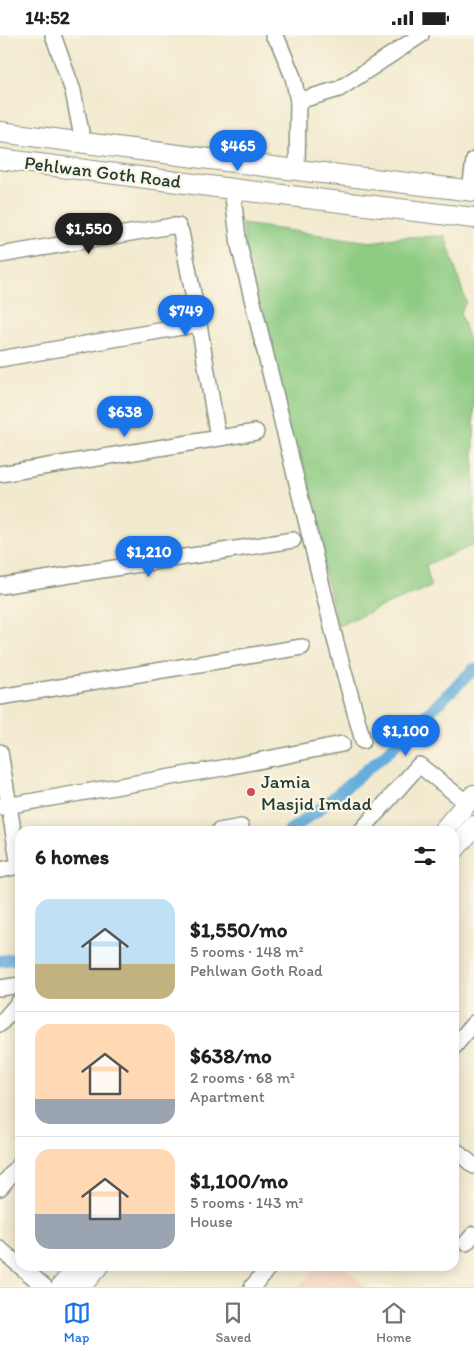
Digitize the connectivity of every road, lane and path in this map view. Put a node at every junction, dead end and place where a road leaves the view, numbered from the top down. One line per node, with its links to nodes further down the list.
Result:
1 (54, 35): 6 (street)
2 (273, 35): 4 (street)
3 (421, 35): 4 (street)
4 (298, 101): 9 (street)
5 (0, 132): 6 (main road, Pehlwan Goth Road)
6 (83, 142): 9 (main road, Pehlwan Goth Road)
7 (0, 159): 10 (main road, Pehlwan Goth Road)
8 (474, 160): 11 (street)
9 (297, 170): 11 (main road, Pehlwan Goth Road)
10 (232, 189): 12 (main road, Pehlwan Goth Road); 23 (street)
11 (472, 191)
12 (474, 218)
13 (0, 255): 14 (street)
14 (199, 324): 15 (street); 17 (street)
15 (0, 359)
16 (256, 432): 17 (street)
17 (218, 438): 18 (street)
18 (0, 473)
19 (293, 540): 20 (street)
20 (0, 586)
21 (302, 647): 22 (street)
22 (0, 697)
23 (363, 741)
24 (342, 744): 27 (street)
25 (0, 752): 27 (street)
26 (470, 799): 28 (street); 29 (main road)
27 (5, 806): 32 (street)
28 (365, 826)
29 (447, 826)
30 (474, 826): 31 (main road)
31 (459, 844)
32 (15, 846)
33 (15, 867): 34 (street)
34 (0, 869)
35 (15, 986): 36 (street)
36 (0, 988)
37 (15, 1007): 39 (street)
38 (474, 1023): 40 (street)
39 (0, 1024)
40 (459, 1041)
41 (459, 1153): 42 (street)
42 (474, 1166)
43 (15, 1170): 44 (street)
44 (0, 1188)
45 (0, 1249): 46 (street)
46 (15, 1262)
47 (26, 1271): 51 (street)
48 (75, 1271): 52 (main road)
49 (94, 1271): 53 (main road)
50 (266, 1271): 54 (street)
51 (45, 1287)
52 (61, 1287)
53 (80, 1287)
54 (252, 1287)

